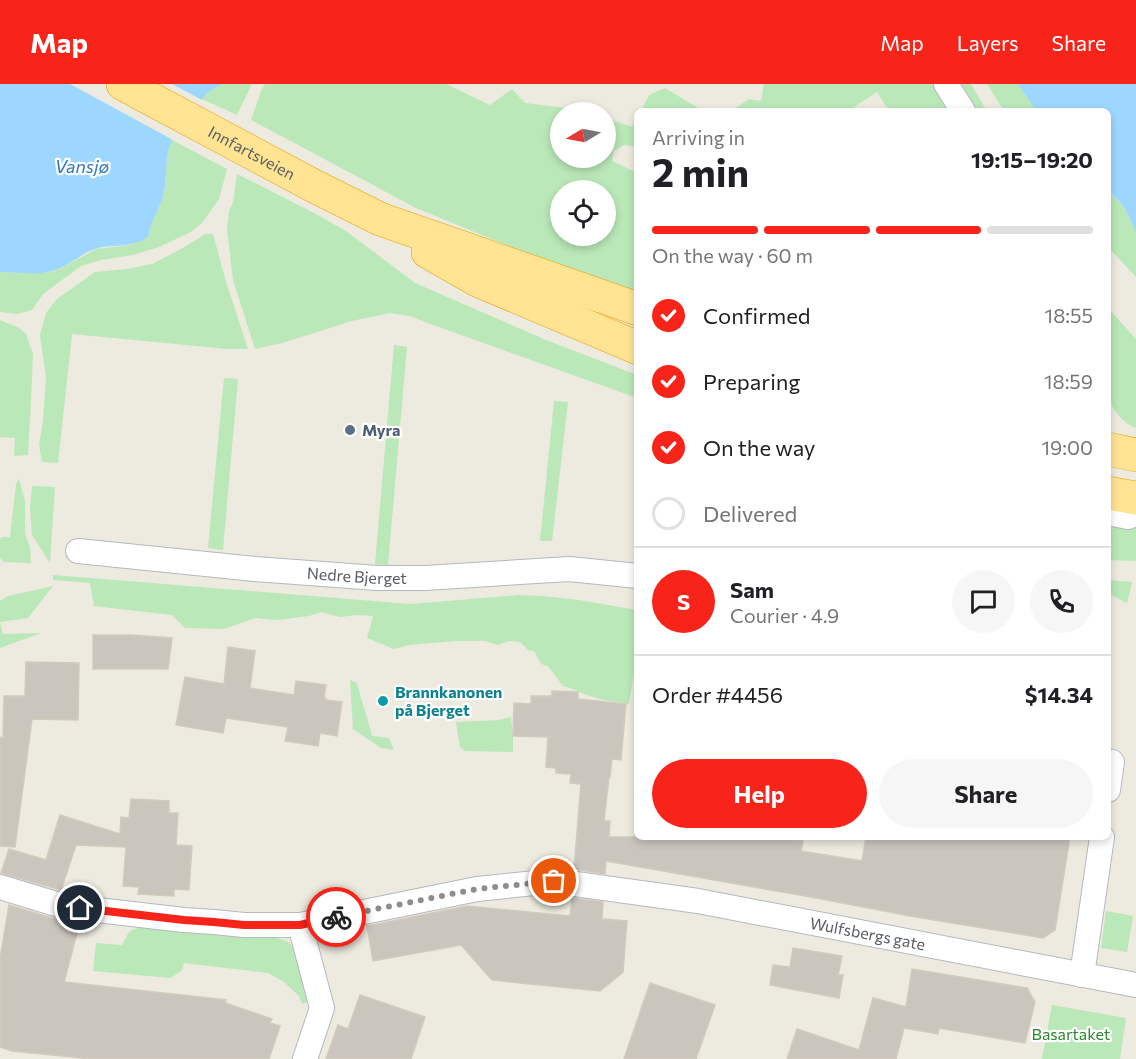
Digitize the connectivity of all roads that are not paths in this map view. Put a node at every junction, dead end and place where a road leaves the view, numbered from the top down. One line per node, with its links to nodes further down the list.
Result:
1 (123, 84): 4 (highway, Innfartsveien)
2 (946, 84): 3 (street)
3 (961, 108)
4 (380, 219): 5 (highway, Innfartsveien); 6 (highway, Innfartsveien)
5 (634, 308)
6 (634, 346)
7 (1111, 450): 8 (highway)
8 (1136, 455)
9 (1111, 494): 10 (highway)
10 (1136, 498)
11 (1111, 514): 12 (street)
12 (1136, 514)
13 (78, 551): 14 (street, Nedre Bjerget)
14 (634, 576)
15 (1112, 762): 16 (street)
16 (1111, 769)
17 (1102, 840): 20 (street)
18 (0, 887): 19 (street, Wulfsbergs gate)
19 (300, 925): 20 (street, Wulfsbergs gate); 22 (street)
20 (1082, 975): 21 (street, Wulfsbergs gate)
21 (1136, 986)
22 (305, 1059)

